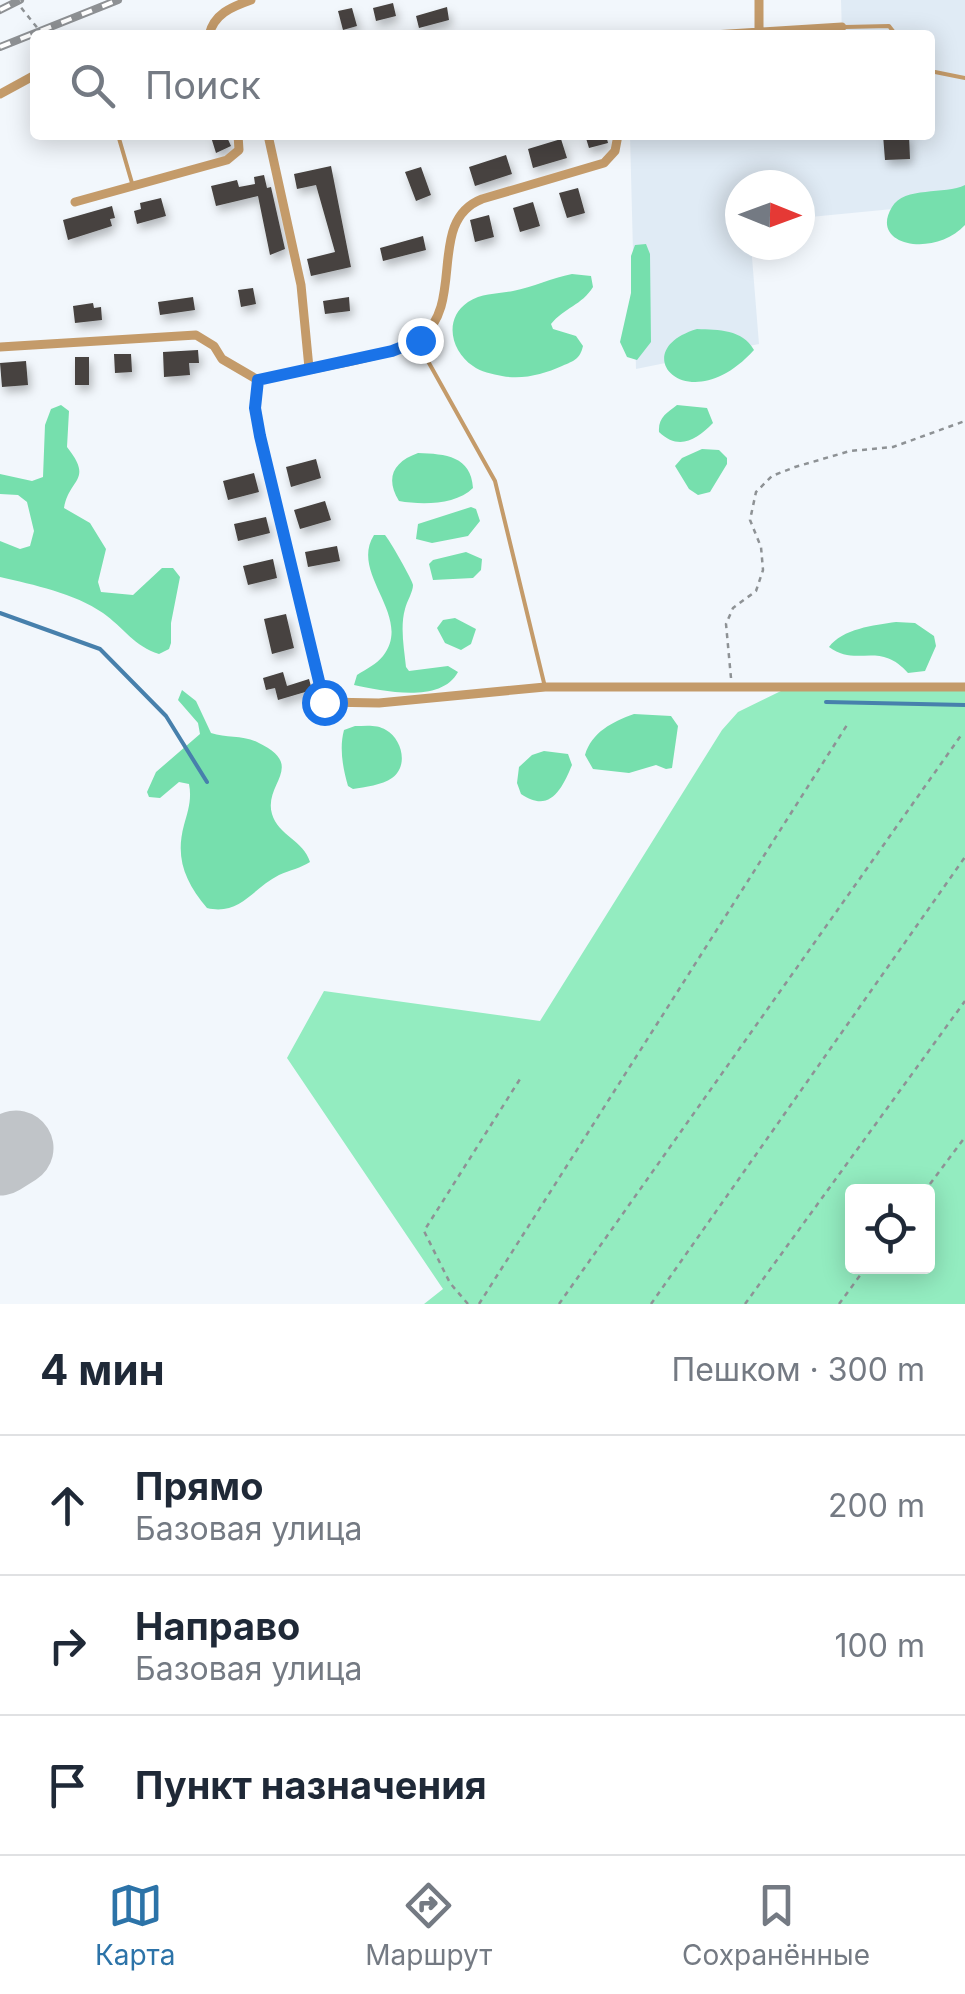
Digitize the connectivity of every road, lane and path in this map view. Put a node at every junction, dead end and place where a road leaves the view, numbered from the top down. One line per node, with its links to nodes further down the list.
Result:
1 (15, 0): 5 (path)
2 (251, 0): 6 (street)
3 (759, 0): 7 (street)
4 (842, 28): 7 (street); 8 (lane)
5 (38, 30)
6 (210, 30)
7 (759, 30)
8 (892, 30)
9 (935, 72): 11 (lane)
10 (30, 78): 12 (street)
11 (965, 78)
12 (0, 94)
13 (119, 140): 17 (lane)
14 (238, 140): 17 (street)
15 (269, 140): 21 (street)
16 (617, 140): 19 (street)
17 (133, 186): 18 (street)
18 (75, 202)
19 (420, 340): 21 (street); 24 (lane)
20 (0, 347): 22 (street)
21 (309, 368): 22 (street)
22 (258, 380): 24 (street)
23 (965, 421): 25 (path)
24 (545, 687): 25 (street)
25 (733, 688): 26 (street)
26 (965, 688)
27 (846, 725): 36 (path)
28 (962, 734): 37 (path)
29 (965, 857): 38 (path)
30 (965, 1001): 39 (path)
31 (520, 1079): 35 (path)
32 (965, 1137): 33 (path)
33 (930, 1184)
34 (861, 1274): 40 (path)
35 (468, 1304)
36 (479, 1304)
37 (560, 1304)
38 (650, 1304)
39 (744, 1304)
40 (839, 1304)

